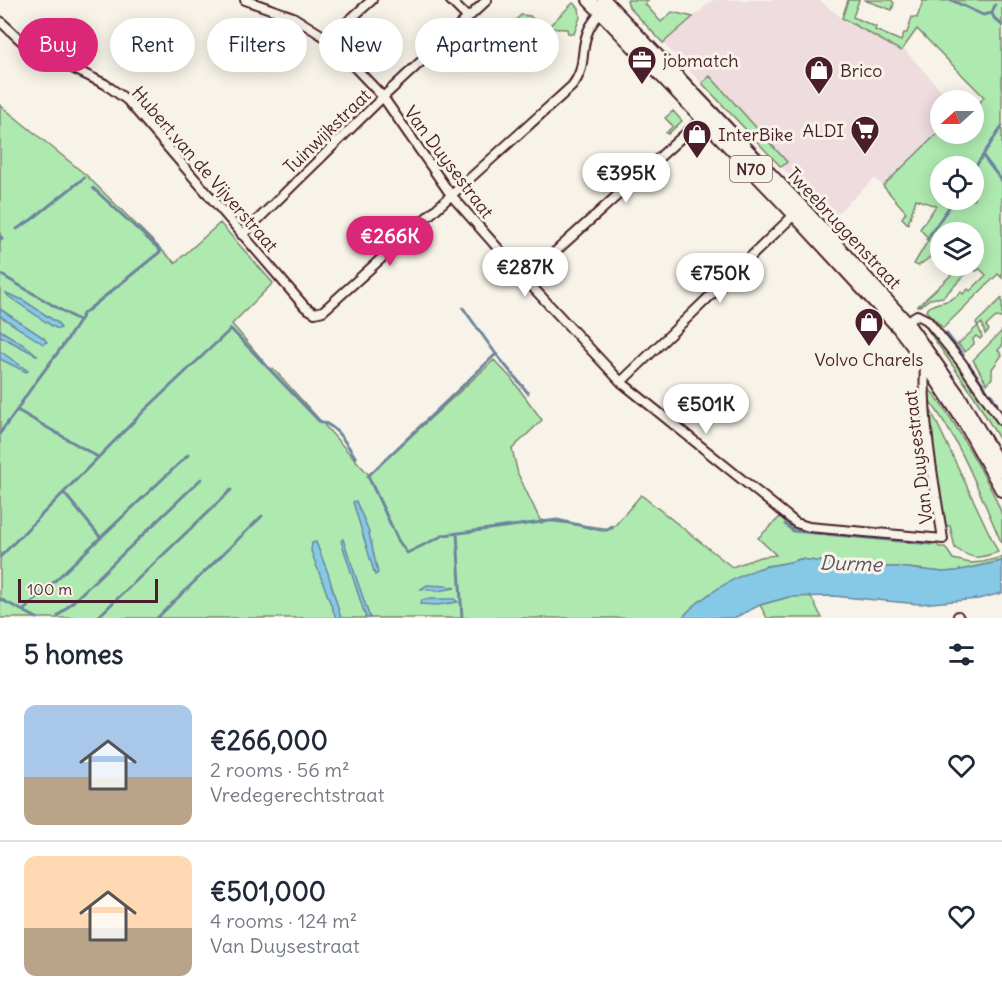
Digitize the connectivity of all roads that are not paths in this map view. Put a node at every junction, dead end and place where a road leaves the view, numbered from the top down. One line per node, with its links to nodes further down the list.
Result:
1 (245, 0): 10 (street, Van Duysestraat)
2 (372, 0): 7 (street)
3 (450, 0): 8 (street)
4 (487, 0): 8 (street, Tuinwijkstraat)
5 (589, 0): 6 (main road, N70)
6 (604, 5): 14 (main road, Tweebruggenstraat / N70); 15 (street)
7 (352, 18)
8 (468, 18)
9 (0, 21): 17 (street, Hubert van de Vijverstraat)
10 (319, 33)
11 (415, 67): 13 (street, Tuinwijkstraat)
12 (359, 72): 13 (street, Van Duysestraat)
13 (383, 97): 15 (street, Van Duysestraat); 17 (street, Tuinwijkstraat)
14 (706, 115): 16 (main road, Tweebruggenstraat / N70); 18 (street)
15 (451, 195): 17 (street, Hubert van de Vijverstraat); 18 (street, Van Duysestraat)
16 (798, 211): 19 (main road, Tweebruggenstraat / N70); 21 (street)
17 (242, 235)
18 (525, 279): 21 (street, Van Duysestraat)
19 (902, 325): 20 (main road, Tweebruggenstraat / N70); 22 (street)
20 (929, 359): 21 (street, Van Duysestraat); 23 (main road, Tweebruggenstraat / N70); 24 (main road, Tweebruggenstraat / N70)
21 (621, 382)
22 (1002, 421)
23 (1002, 470)
24 (1002, 490)

